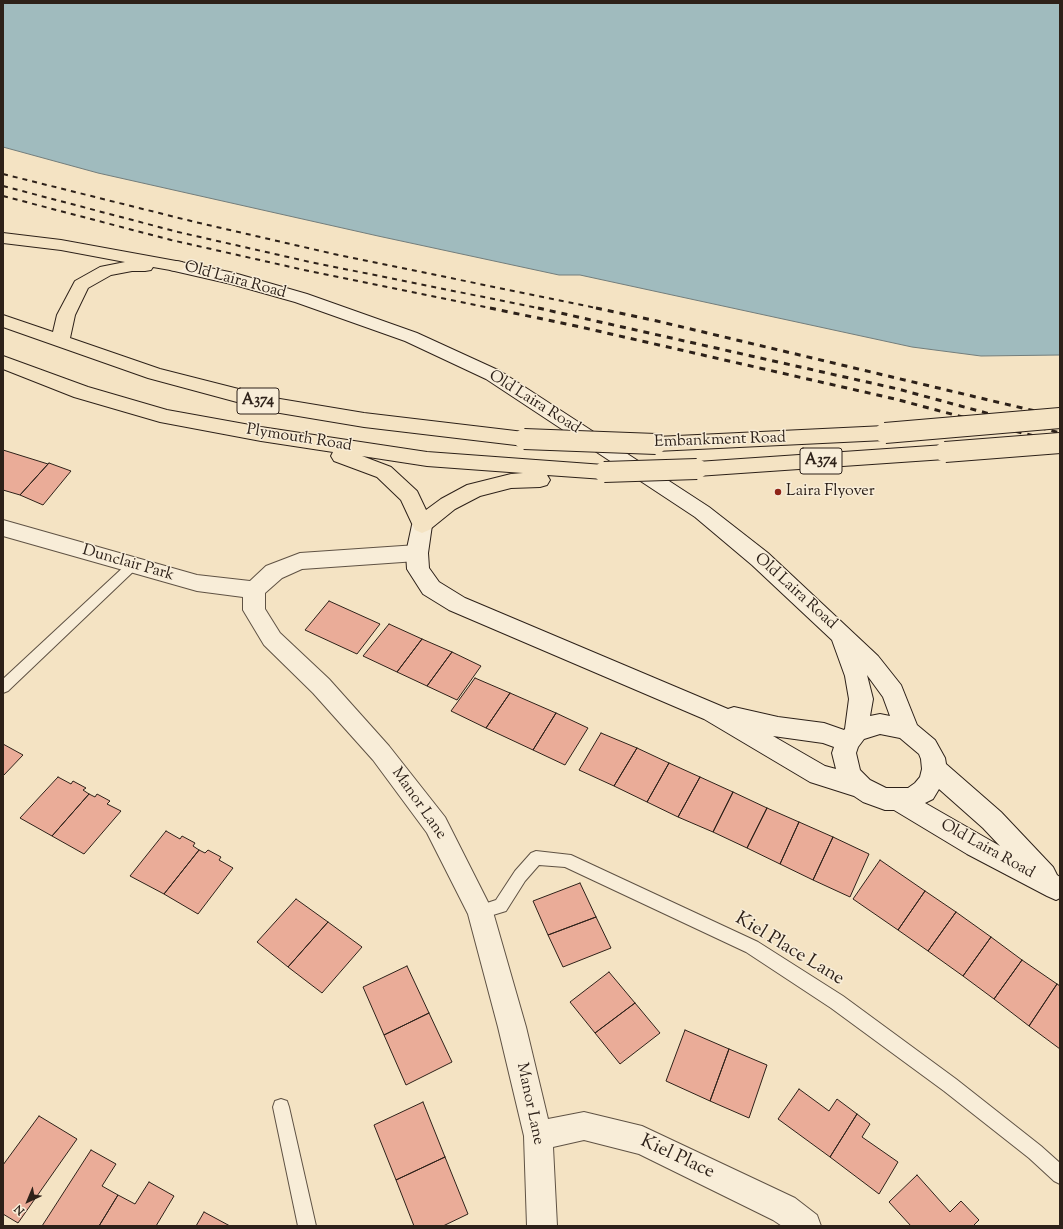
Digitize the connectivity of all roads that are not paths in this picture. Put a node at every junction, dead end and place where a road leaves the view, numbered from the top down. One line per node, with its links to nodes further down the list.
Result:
1 (3, 238): 2 (main road)
2 (176, 266): 4 (main road); 16 (main road, Old Laira Road)
3 (3, 321): 4 (main road, Plymouth Road / A374)
4 (60, 342): 8 (main road, Plymouth Road / A374)
5 (3, 362): 7 (main road, Plymouth Road / A374)
6 (1060, 418): 8 (main road, Embankment Road / A374, bridge)
7 (261, 434): 10 (main road, Plymouth Road / A374); 11 (main road)
8 (524, 439)
9 (1060, 442): 10 (main road, Embankment Road / A374, bridge)
10 (600, 472): 11 (main road)
11 (422, 525): 13 (main road)
12 (3, 528): 14 (main road, Dunclair Park)
13 (417, 554): 15 (main road); 18 (main road)
14 (133, 565): 15 (main road, Dunclair Park); 17 (lane)
15 (254, 590): 25 (main road, Manor Lane)
16 (840, 633): 19 (main road, Old Laira Road); 20 (main road, Old Laira Road)
17 (3, 687)
18 (712, 712): 20 (main road); 22 (main road)
19 (908, 731): 20 (main road); 21 (main road)
20 (852, 737): 22 (main road)
21 (934, 769): 23 (main road); 24 (main road, Old Laira Road)
22 (861, 787): 23 (main road)
23 (898, 800): 24 (main road, Old Laira Road)
24 (1058, 889)
25 (480, 912): 27 (main road, Manor Lane); 28 (lane, Kiel Place Lane)
26 (281, 1107): 29 (lane)
27 (538, 1136): 30 (main road, Manor Lane); 31 (main road, Kiel Place)
28 (1060, 1175)
29 (308, 1226)
30 (542, 1226)
31 (806, 1226)

